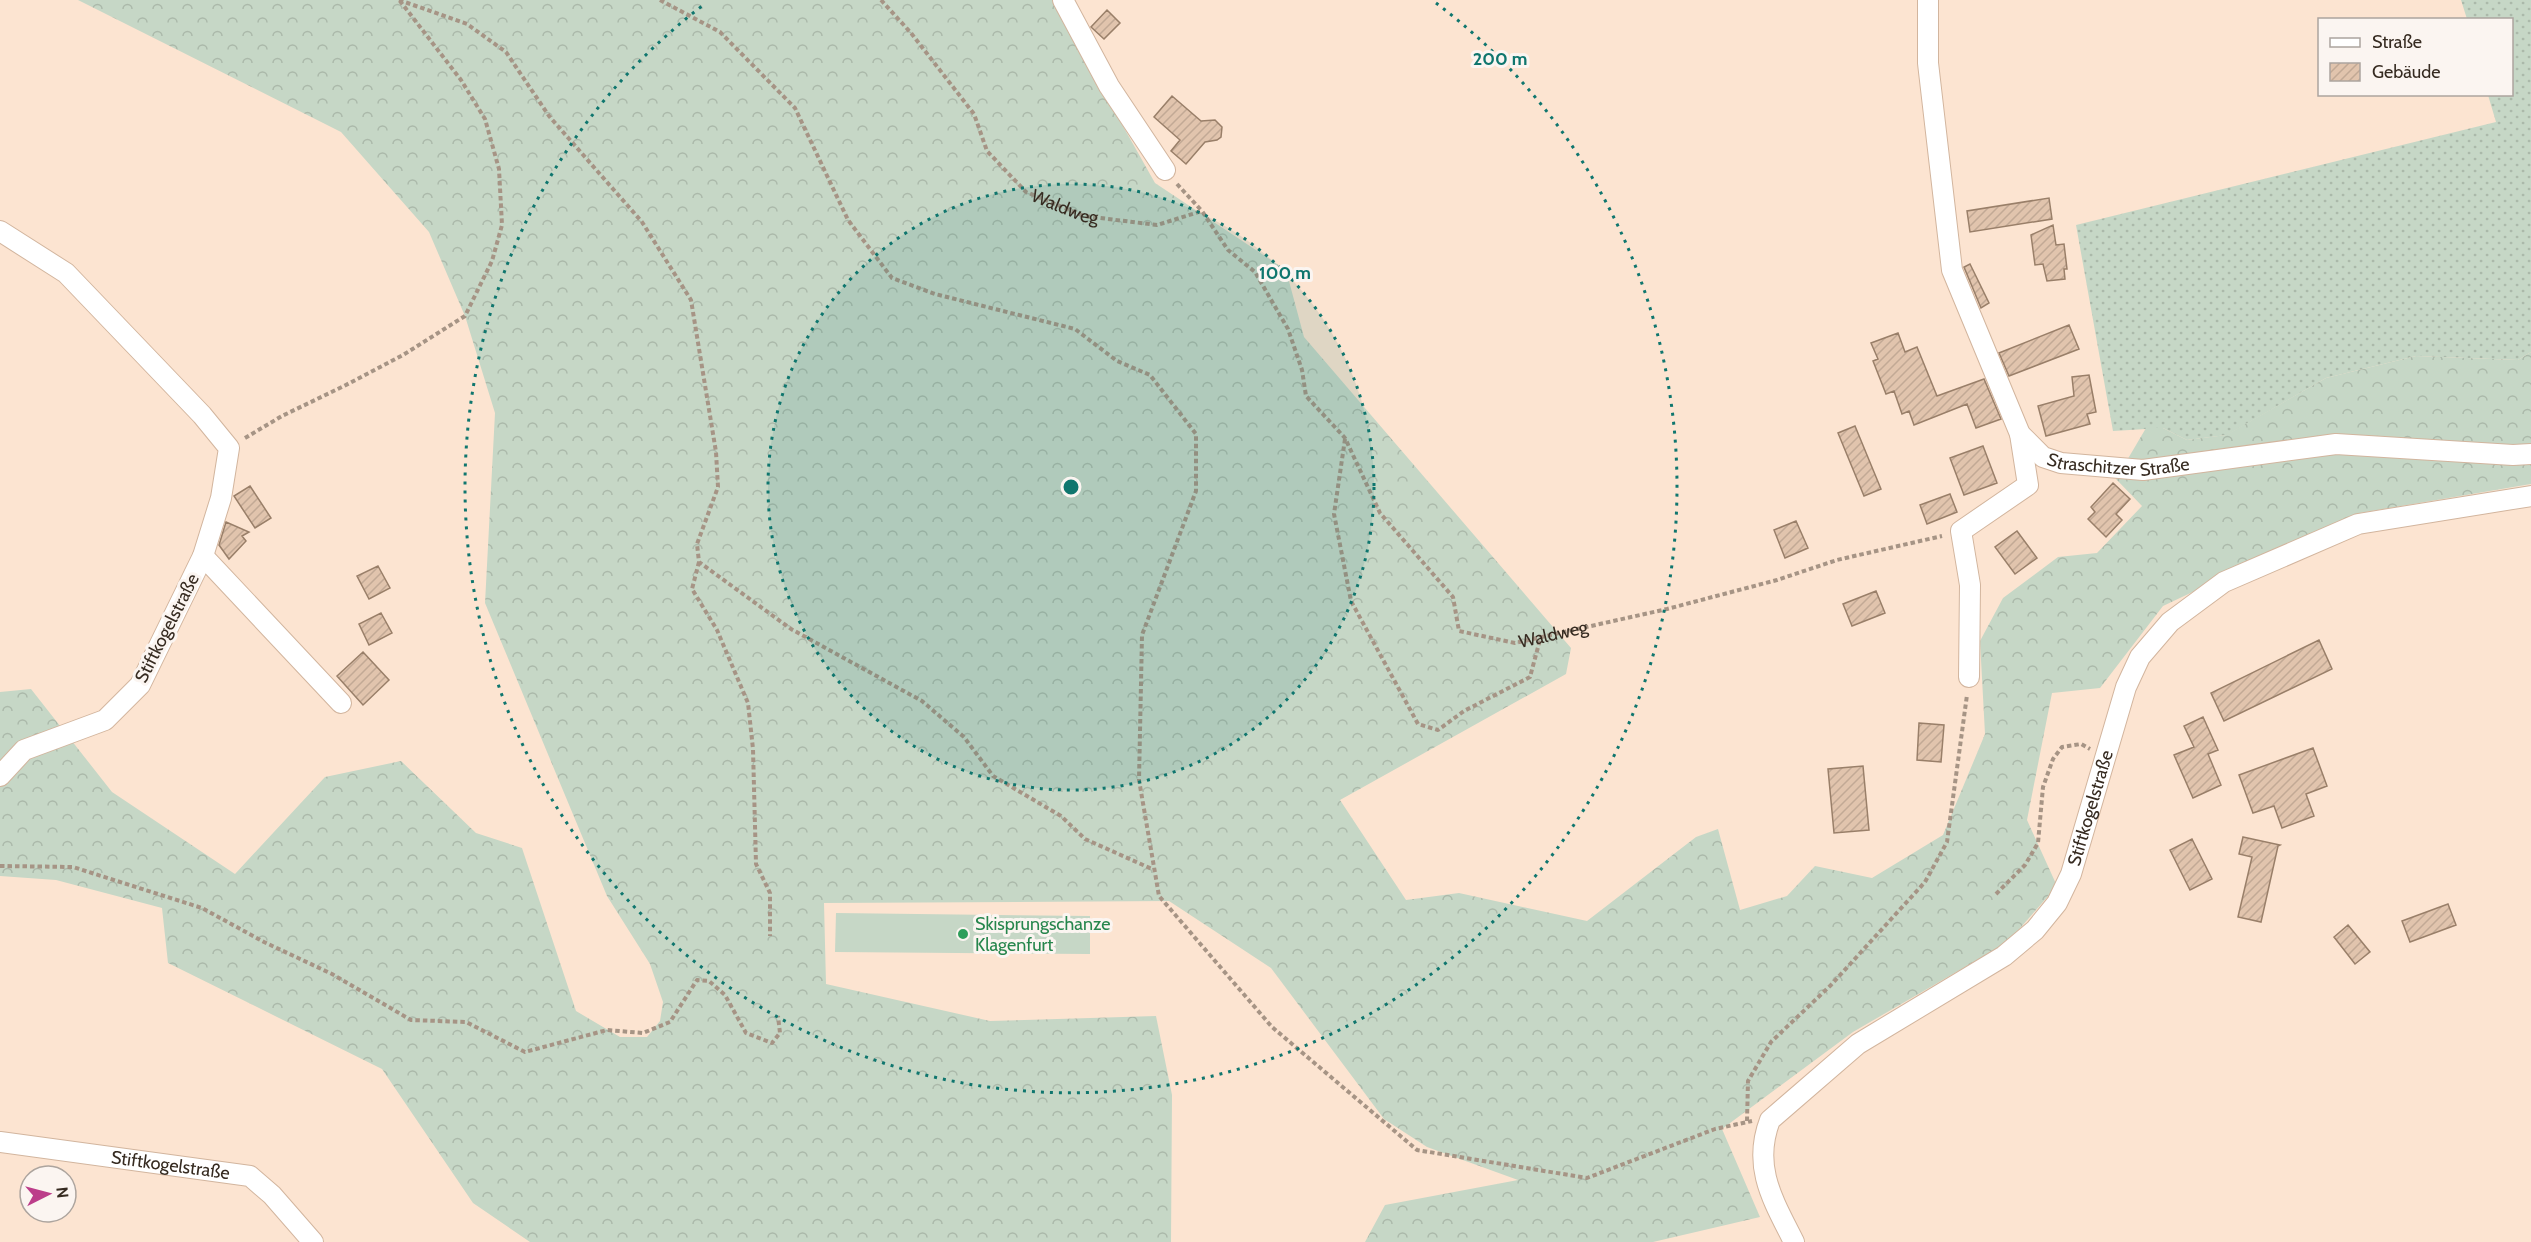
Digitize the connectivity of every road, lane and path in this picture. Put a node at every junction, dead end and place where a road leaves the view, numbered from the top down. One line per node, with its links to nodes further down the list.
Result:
1 (399, 0): 11 (path); 18 (path)
2 (660, 0): 25 (path)
3 (881, 0): 7 (path, Waldweg)
4 (1063, 0): 6 (street)
5 (1928, 0): 9 (street, Straschitzer Straße)
6 (1165, 170): 7 (path, Waldweg)
7 (1202, 211): 10 (path, Waldweg)
8 (0, 231): 11 (street)
9 (2020, 434): 13 (street, Straschitzer Straße); 14 (street)
10 (1345, 438): 19 (path, Waldweg); 19 (path)
11 (229, 448): 17 (street, Stiftkogelstraße)
12 (2531, 454): 13 (street, Straschitzer Straße)
13 (2061, 463): 14 (street)
14 (2028, 485): 16 (street)
15 (2531, 496): 22 (street, Stiftkogelstraße)
16 (1960, 531): 19 (path, Waldweg); 20 (street)
17 (203, 556): 21 (street); 23 (street, Stiftkogelstraße)
18 (699, 562): 25 (path); 27 (path)
19 (1541, 636)
20 (1969, 676): 30 (path)
21 (341, 703)
22 (2107, 759): 26 (path); 29 (street, Stiftkogelstraße)
23 (0, 776)
24 (0, 866): 28 (path)
25 (1153, 869): 30 (path)
26 (1996, 894)
27 (770, 936)
28 (778, 1016)
29 (1770, 1120): 30 (path); 33 (street)
30 (1747, 1121)
31 (0, 1142): 32 (street, Stiftkogelstraße)
32 (313, 1242)
33 (1794, 1242)

